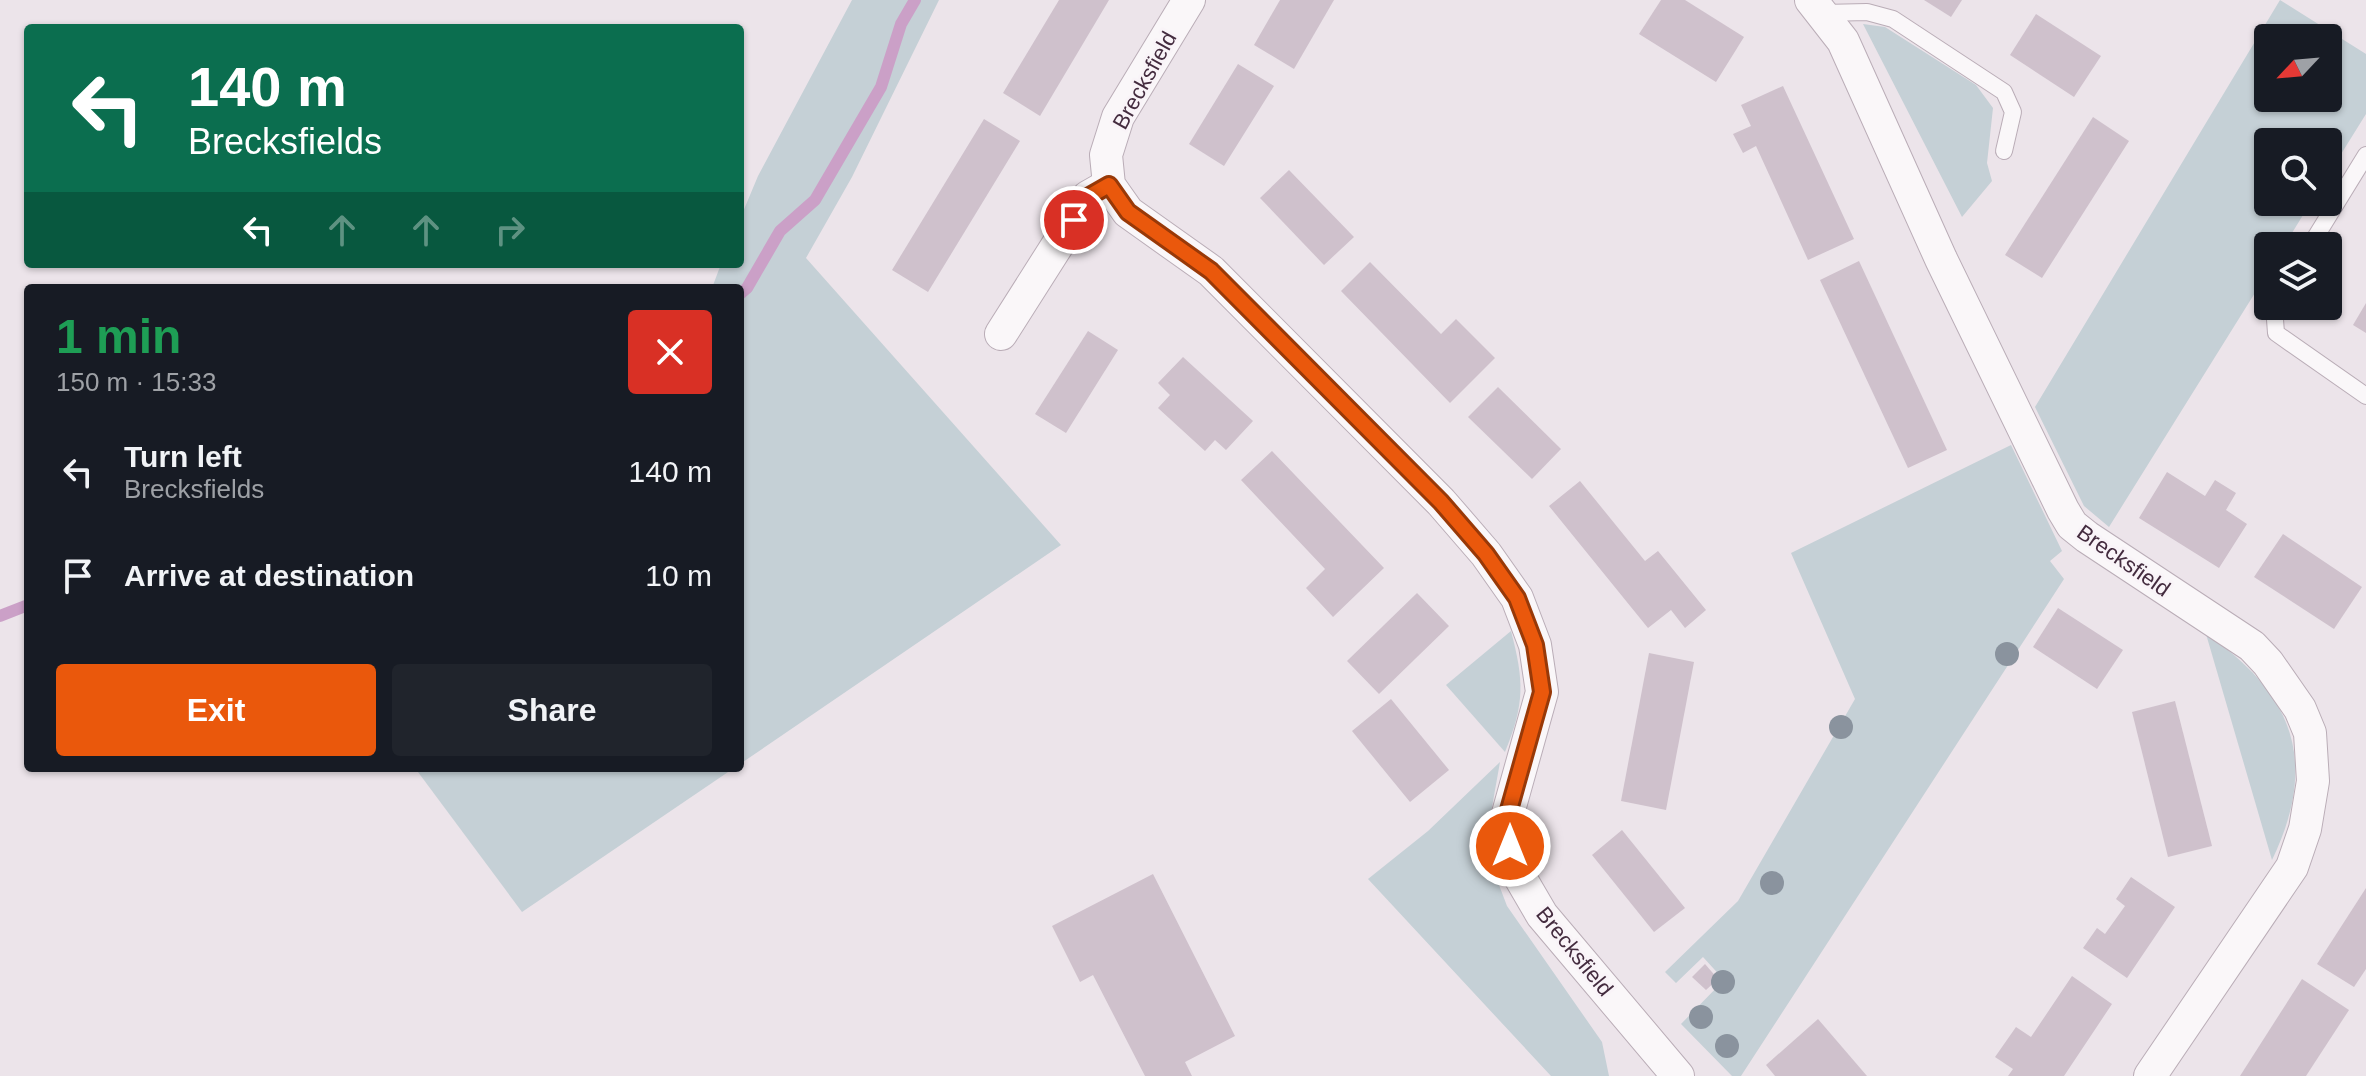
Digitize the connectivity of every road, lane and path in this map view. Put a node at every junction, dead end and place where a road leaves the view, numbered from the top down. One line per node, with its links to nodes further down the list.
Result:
1 (1189, 0): 5 (street, Brecksfield)
2 (1817, 6): 3 (lane); 11 (street, Brecksfield)
3 (2004, 151)
4 (2366, 155): 6 (lane)
5 (1109, 185): 8 (street); 10 (street, Brecksfield)
6 (2319, 232)
7 (2275, 320): 9 (lane)
8 (1001, 334)
9 (2366, 396)
10 (1671, 1074)
11 (2150, 1076)

